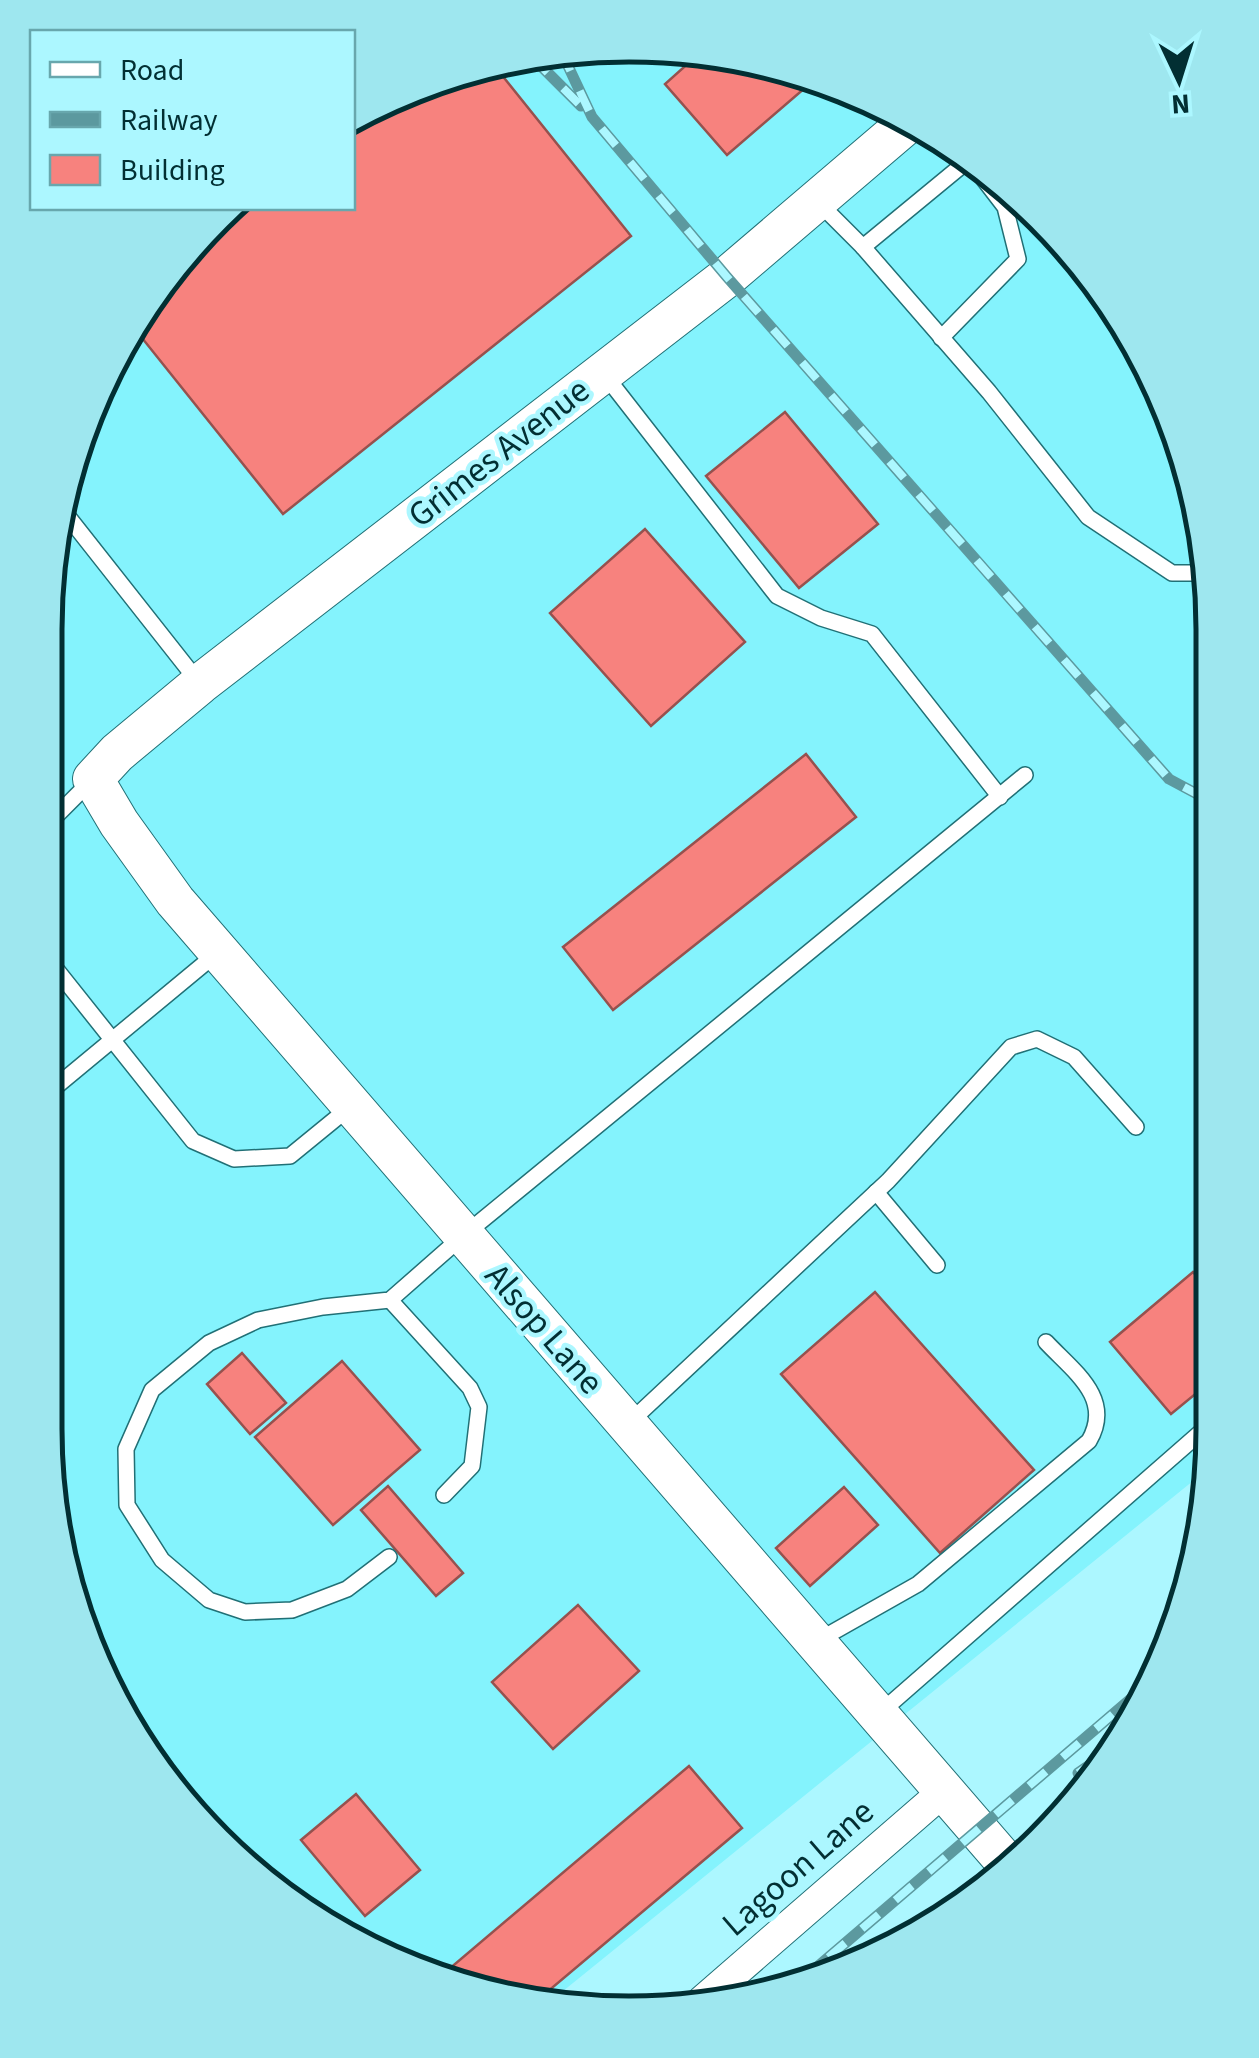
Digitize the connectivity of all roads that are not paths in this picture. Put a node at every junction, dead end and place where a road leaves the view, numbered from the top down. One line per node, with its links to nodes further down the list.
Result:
1 (899, 131): 3 (street, Grimes Avenue)
2 (959, 168): 5 (lane)
3 (816, 201): 5 (lane); 7 (street, Grimes Avenue)
4 (1001, 201): 6 (lane)
5 (863, 248): 6 (lane)
6 (942, 338): 9 (lane)
7 (602, 373): 10 (street, Grimes Avenue); 13 (lane)
8 (73, 521): 10 (lane)
9 (1194, 574)
10 (200, 684): 12 (street, Grimes Avenue)
11 (1026, 775): 13 (lane)
12 (93, 779): 14 (lane); 15 (street, Alsop Lane)
13 (1000, 796): 22 (lane)
14 (62, 810)
15 (219, 952): 17 (lane); 19 (street, Alsop Lane)
16 (62, 977): 17 (lane)
17 (112, 1040): 18 (lane); 19 (lane)
18 (62, 1082)
19 (352, 1106): 22 (street, Alsop Lane)
20 (1136, 1127): 21 (lane)
21 (876, 1192): 23 (lane); 26 (lane)
22 (464, 1235): 24 (lane); 26 (street, Alsop Lane)
23 (937, 1266)
24 (390, 1300): 28 (lane); 29 (lane)
25 (1046, 1342): 30 (lane)
26 (627, 1424): 30 (street, Alsop Lane)
27 (1196, 1437): 31 (lane)
28 (444, 1495)
29 (389, 1557)
30 (815, 1642): 31 (street, Alsop Lane)
31 (878, 1715): 32 (street, Alsop Lane)
32 (944, 1791): 33 (street, Alsop Lane); 34 (street, Lagoon Lane)
33 (1001, 1857)
34 (716, 1989)

